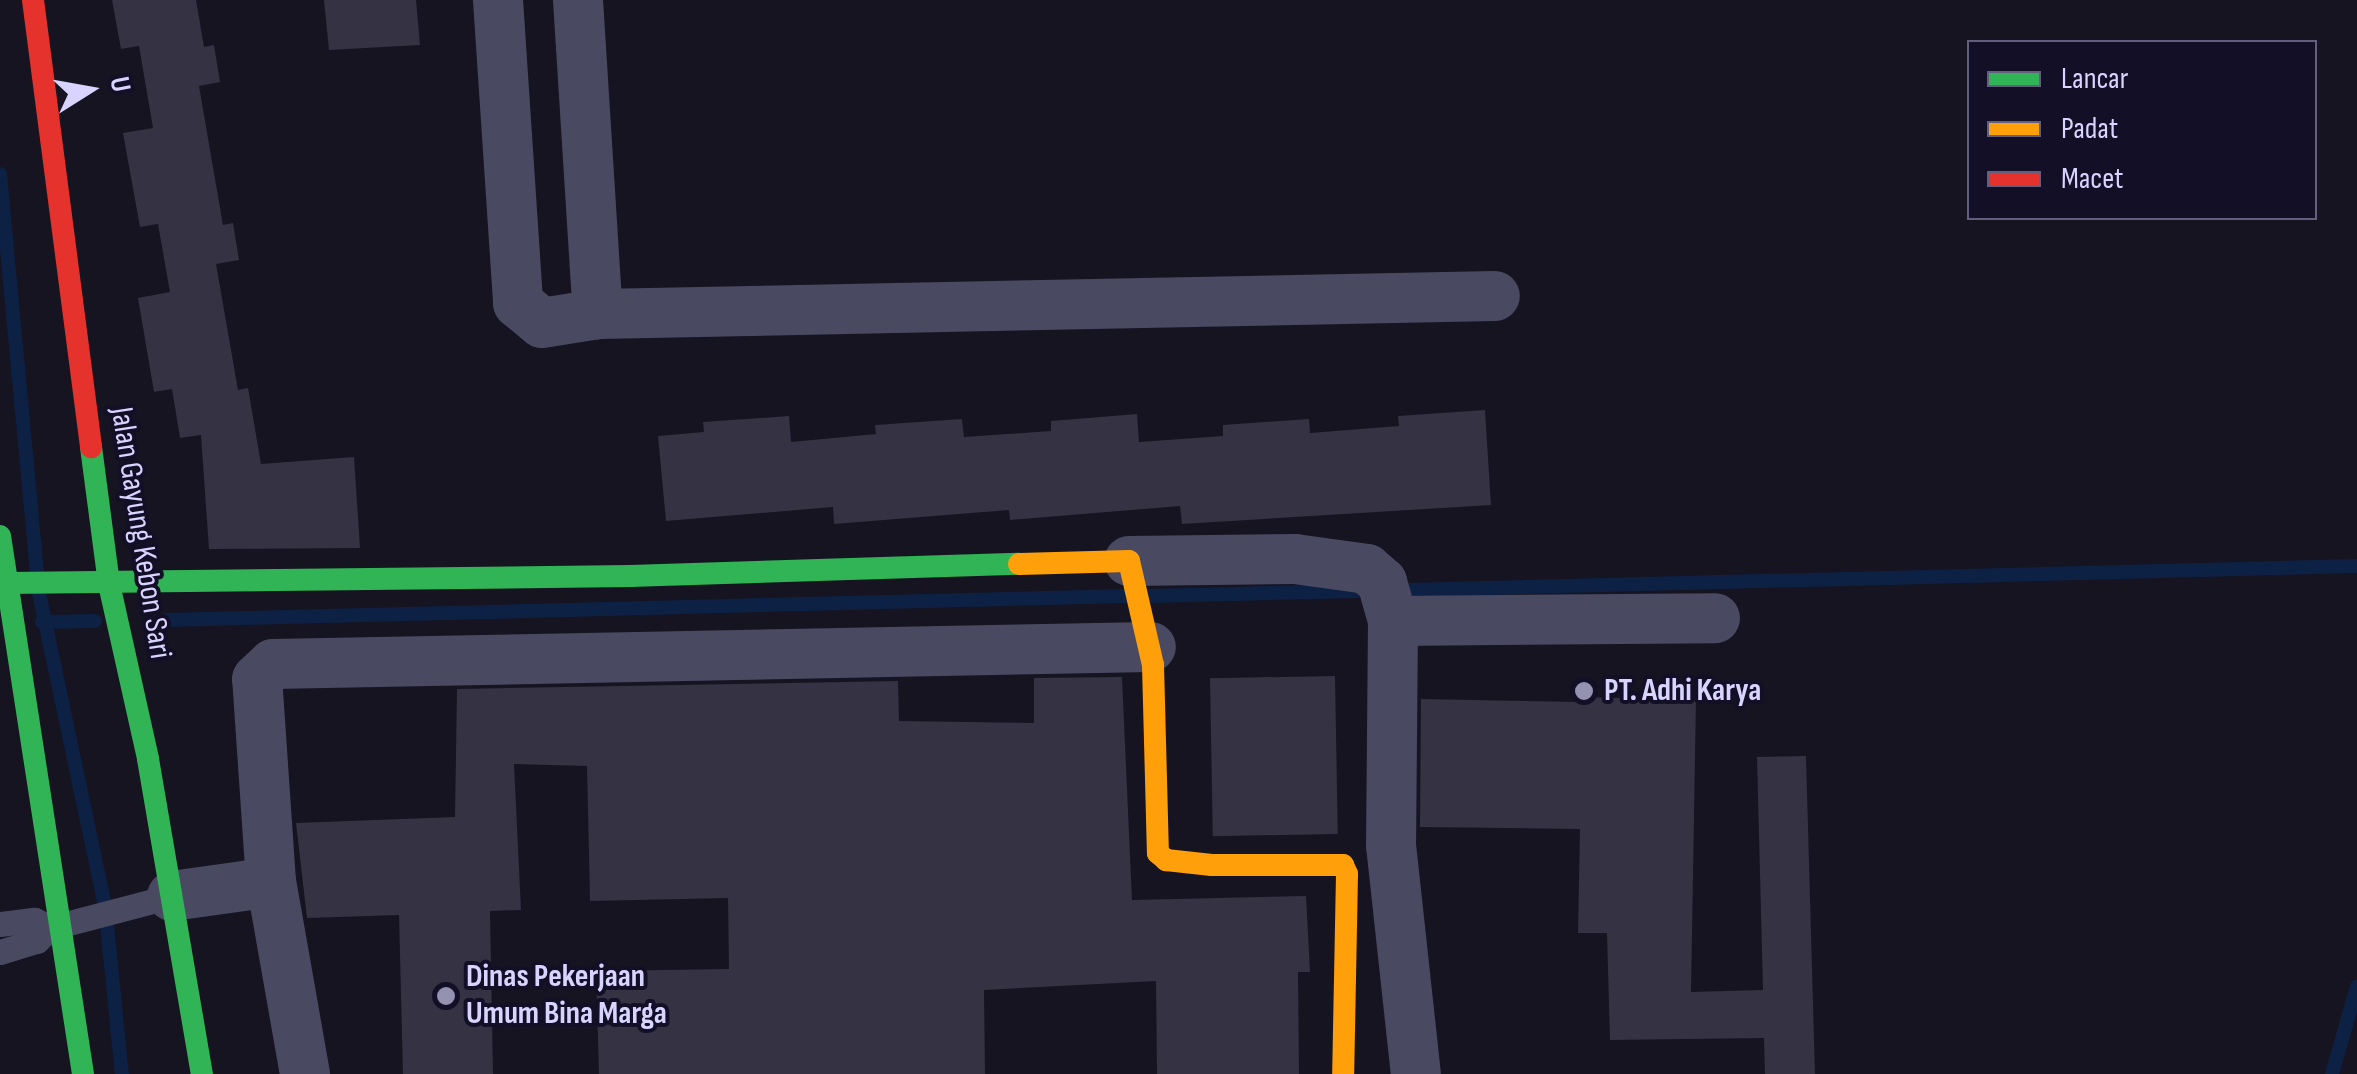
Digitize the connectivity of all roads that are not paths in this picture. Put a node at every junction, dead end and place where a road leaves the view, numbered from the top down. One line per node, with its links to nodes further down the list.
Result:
1 (33, 0): 9 (street, Jalan Gayung Kebon Sari)
2 (498, 0): 5 (street)
3 (578, 0): 5 (street)
4 (1495, 296): 5 (street)
5 (598, 314)
6 (0, 536): 8 (street)
7 (1132, 568): 9 (street); 11 (street); 12 (street)
8 (7, 583): 9 (street); 15 (street)
9 (100, 584): 14 (street, Jalan Gayung Kebon Sari)
10 (1715, 618): 11 (street)
11 (1393, 621): 21 (street)
12 (1147, 630): 13 (street); 20 (street)
13 (271, 882): 14 (street); 19 (street)
14 (157, 900): 15 (lane); 18 (street, Jalan Gayung Kebon Sari)
15 (52, 928): 16 (lane); 17 (street)
16 (2, 937)
17 (83, 1074)
18 (202, 1074)
19 (304, 1074)
20 (1343, 1074)
21 (1416, 1074)

